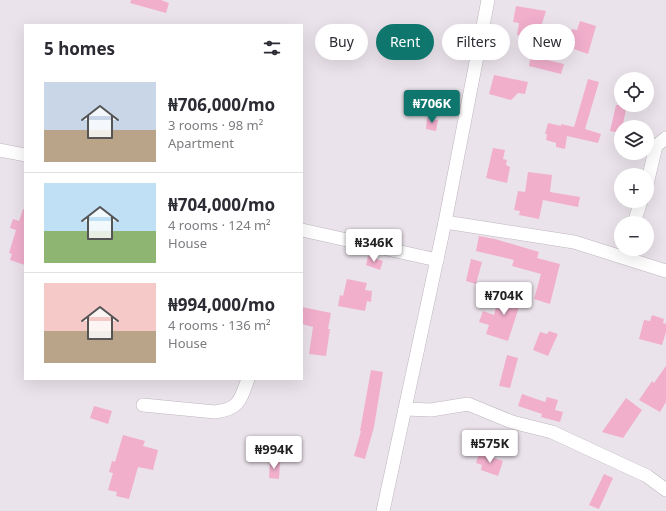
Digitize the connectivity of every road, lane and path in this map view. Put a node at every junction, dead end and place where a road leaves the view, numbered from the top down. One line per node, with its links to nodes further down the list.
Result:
1 (488, 0): 6 (street)
2 (666, 138): 5 (street)
3 (0, 150): 4 (street)
4 (24, 155)
5 (651, 168)
6 (446, 222): 8 (street); 10 (street)
7 (303, 230): 10 (street)
8 (614, 251)
9 (631, 256): 11 (street)
10 (437, 260): 14 (street)
11 (666, 271)
12 (248, 380): 13 (street)
13 (143, 405)
14 (405, 409): 15 (street); 16 (street)
15 (666, 490)
16 (383, 511)

